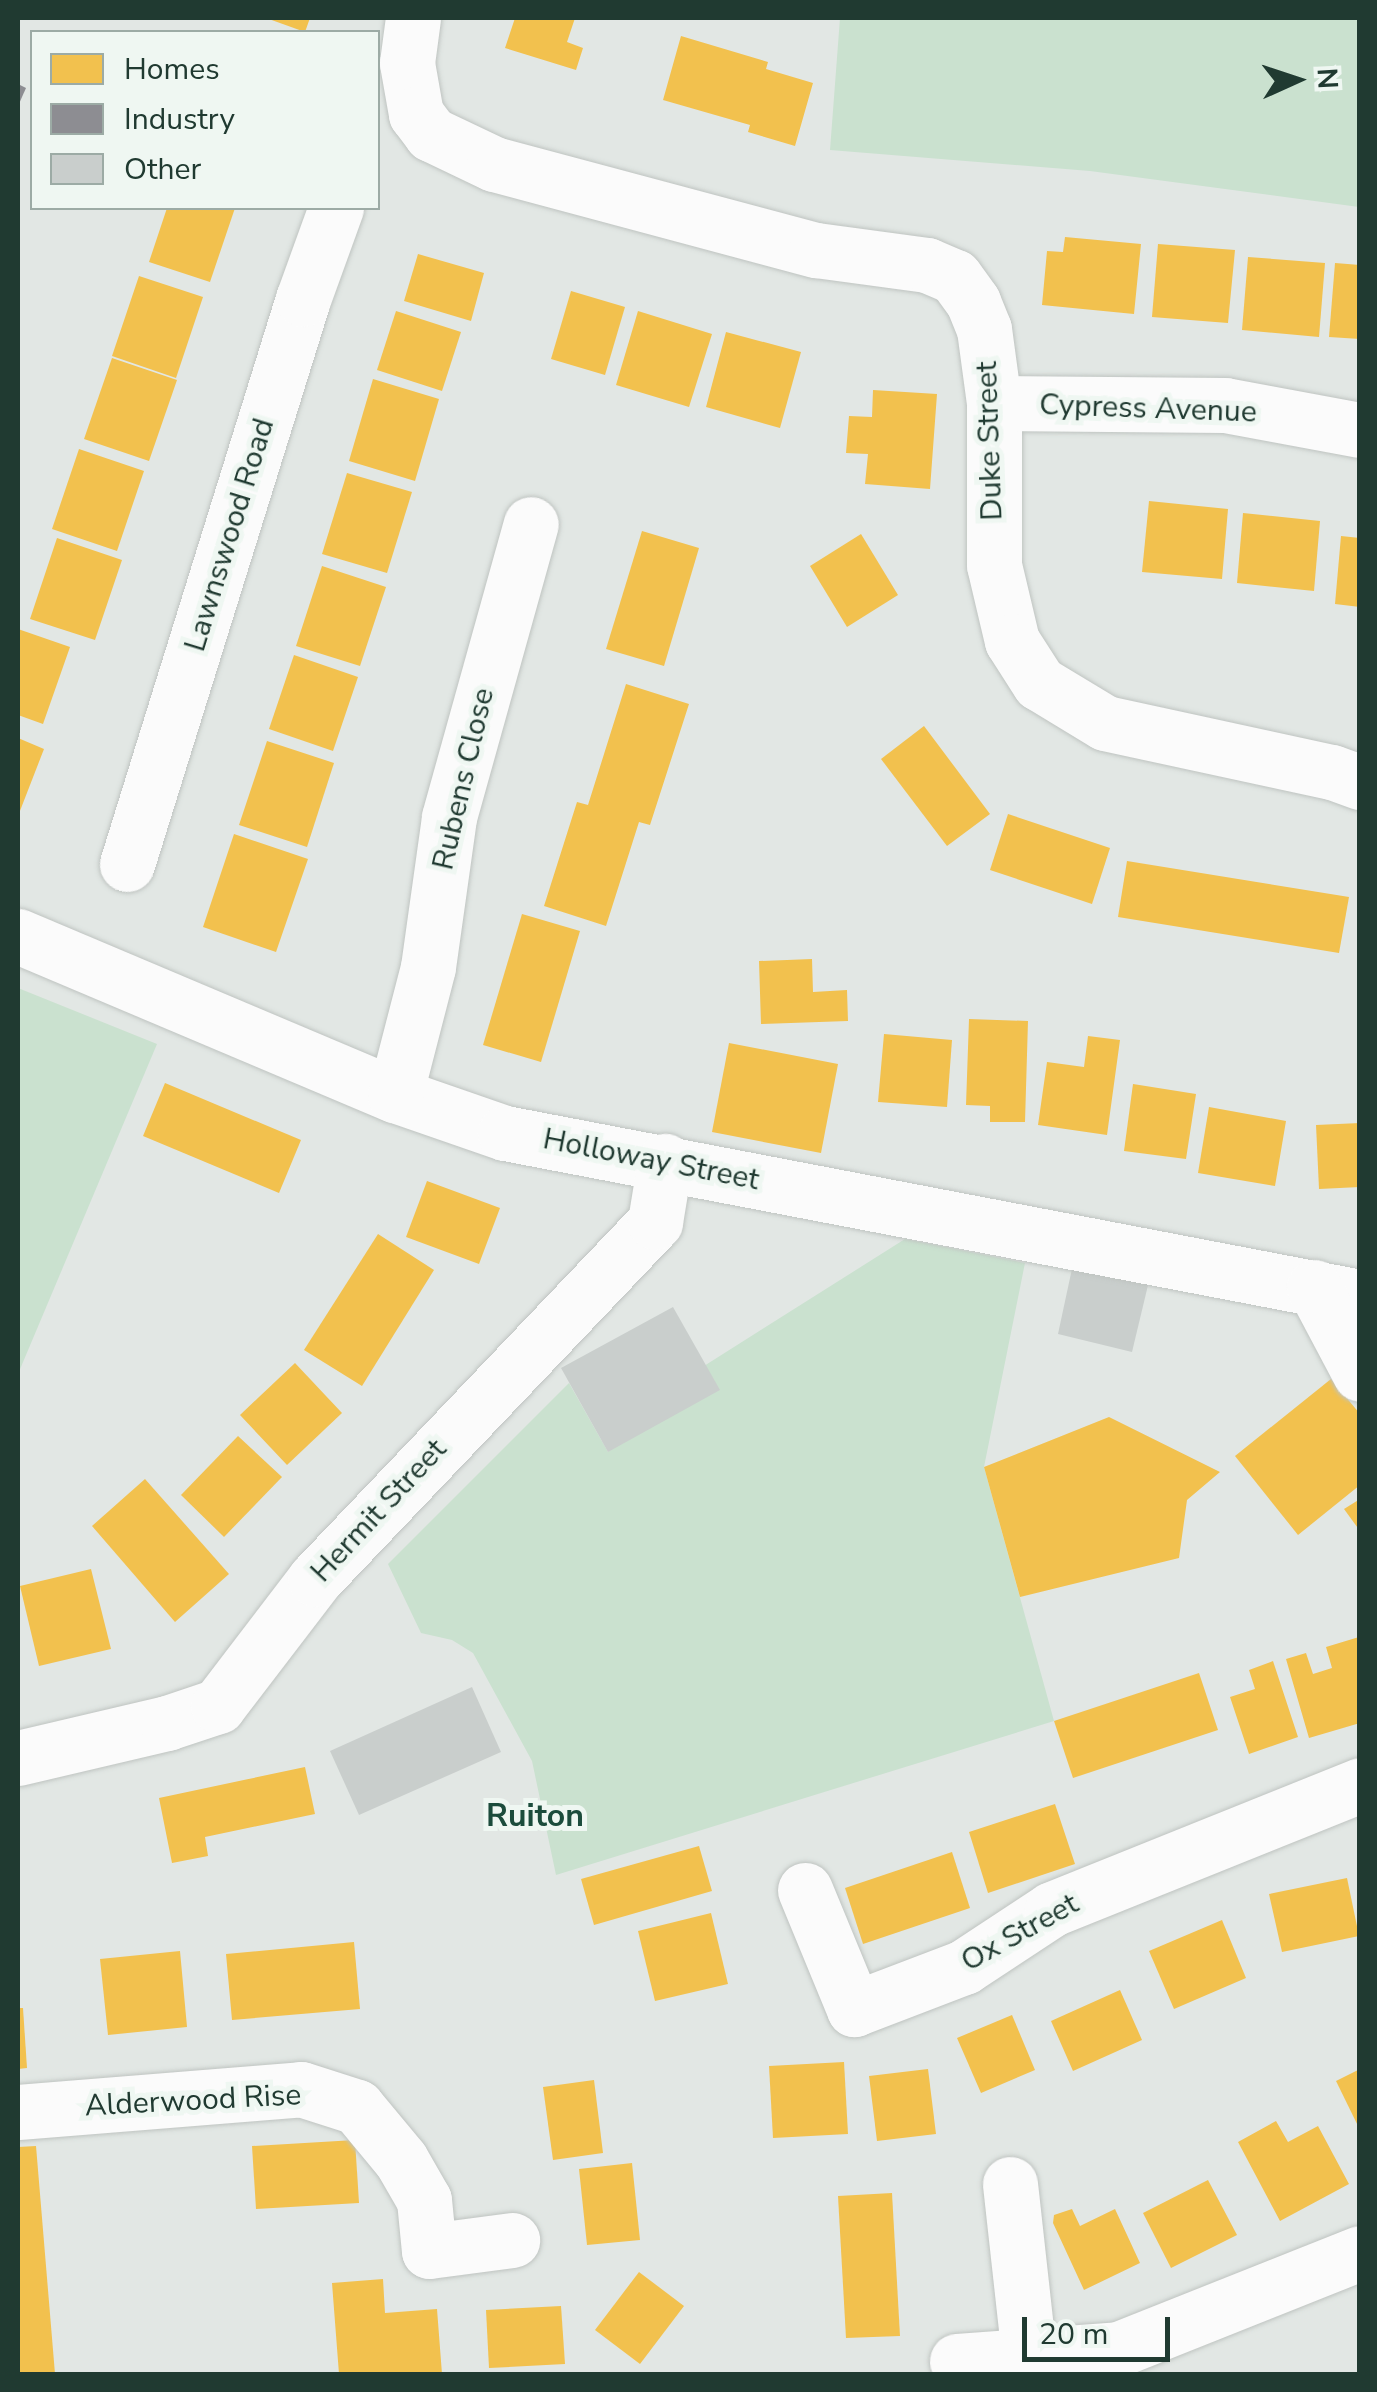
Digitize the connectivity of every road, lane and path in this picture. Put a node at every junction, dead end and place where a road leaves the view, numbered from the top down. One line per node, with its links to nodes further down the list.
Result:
1 (414, 18): 2 (street)
2 (393, 107): 4 (street, Duke Street)
3 (335, 210): 8 (street, Lawnswood Road)
4 (994, 404): 5 (street, Cypress Avenue); 7 (street, Duke Street)
5 (1360, 430)
6 (531, 524): 10 (street, Rubens Close)
7 (1360, 782)
8 (128, 864)
9 (18, 936): 10 (street, Holloway Street)
10 (395, 1095): 11 (street, Holloway Street)
11 (664, 1161): 12 (street, Holloway Street); 14 (street, Hermit Street)
12 (1337, 1292): 13 (street)
13 (1360, 1374)
14 (18, 1758)
15 (1360, 1785): 16 (street, Ox Street)
16 (806, 1890)
17 (18, 2112): 19 (street, Alderwood Rise)
18 (1010, 2184): 21 (street)
19 (512, 2240)
20 (1360, 2253): 21 (street)
21 (1029, 2356): 22 (street)
22 (957, 2361)

